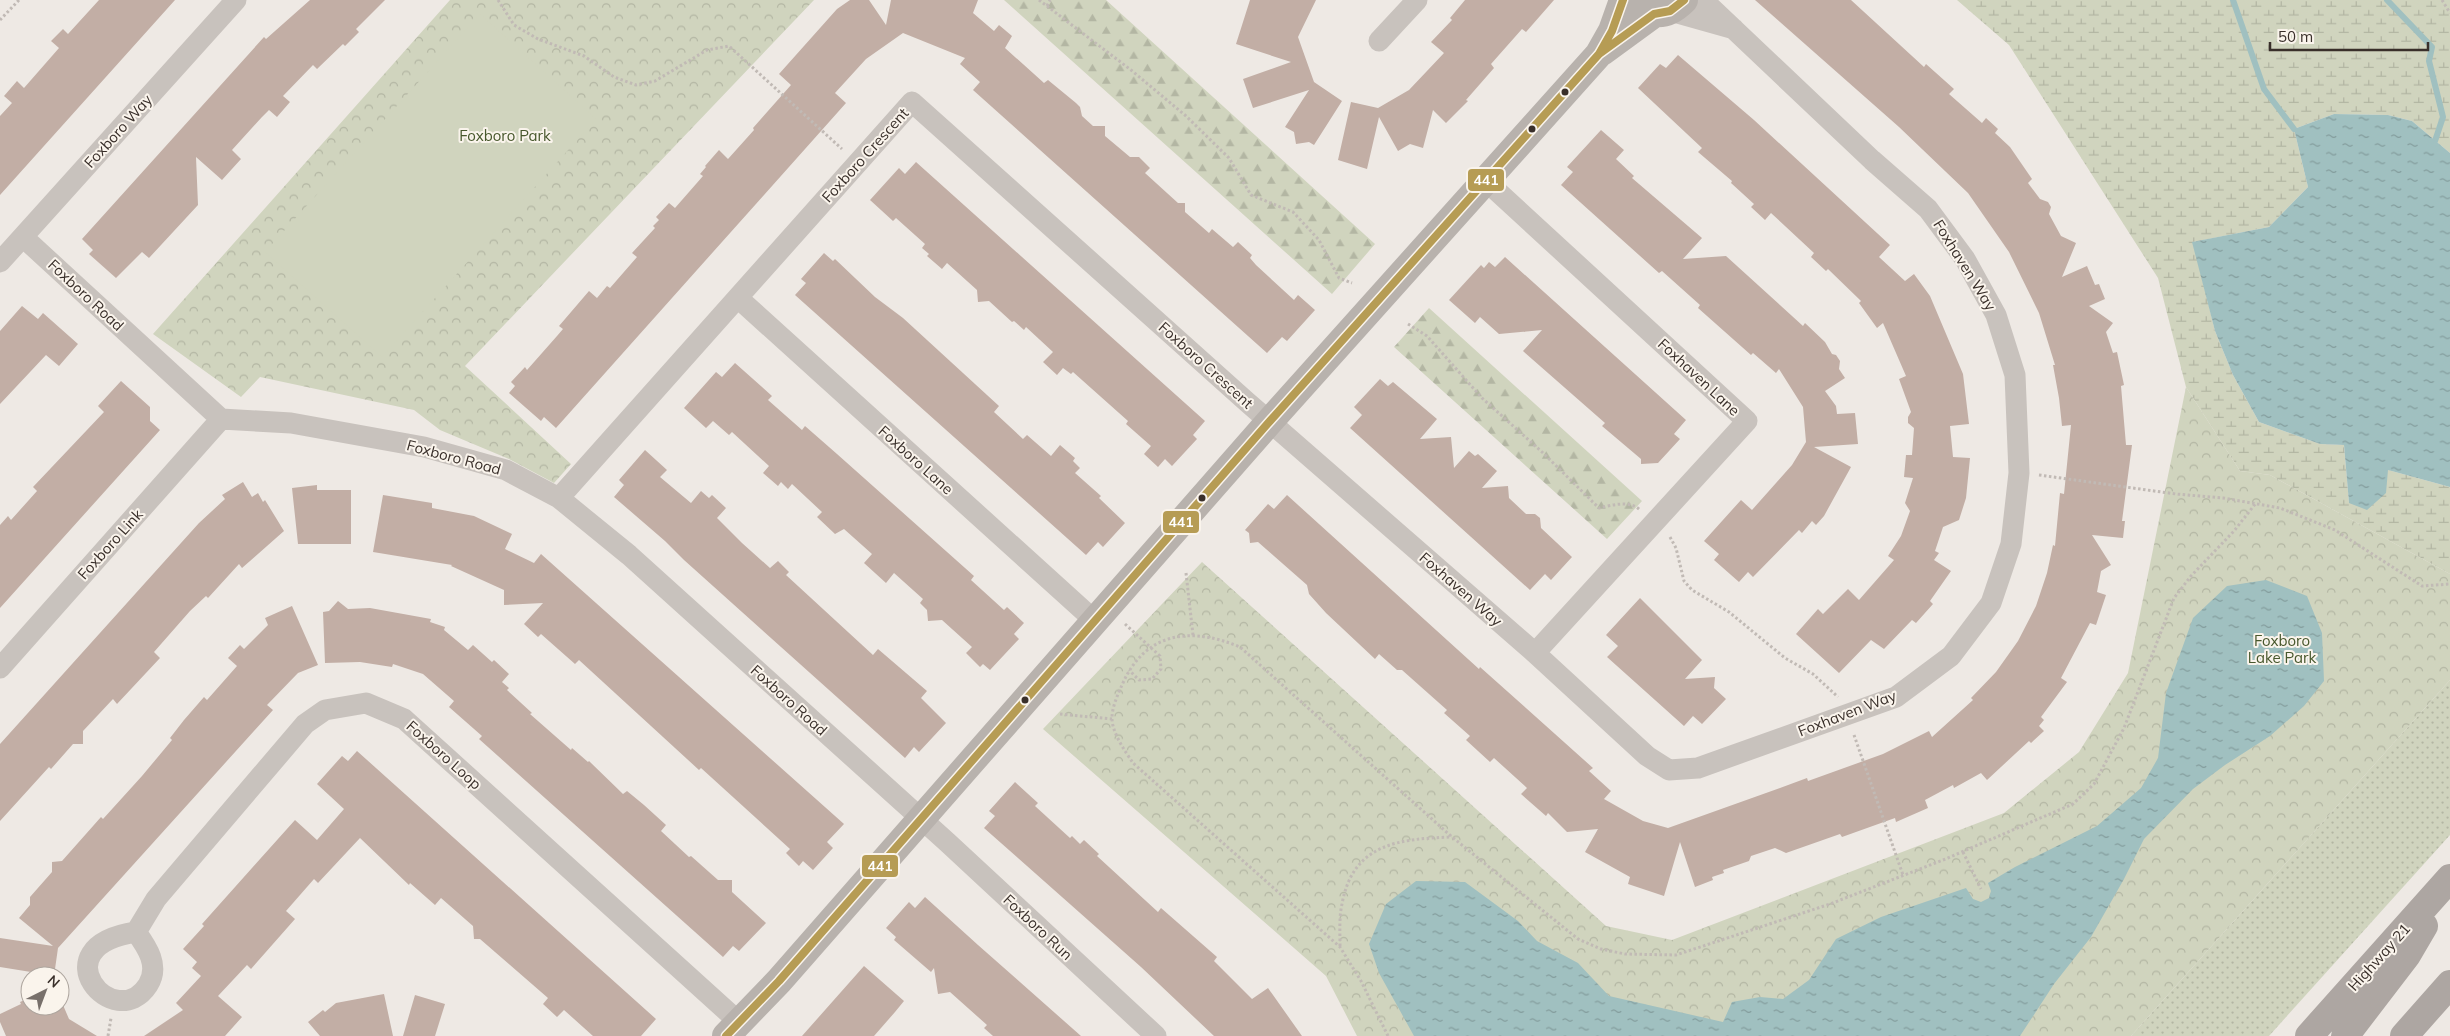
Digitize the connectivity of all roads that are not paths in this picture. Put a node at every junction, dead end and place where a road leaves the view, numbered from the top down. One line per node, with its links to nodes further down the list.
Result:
1 (236, 0): 10 (street, Foxboro Way)
2 (1417, 0): 7 (street)
3 (1623, 0): 8 (street)
4 (1704, 0): 6 (street, Foxhaven Way)
5 (1660, 6): 6 (street, Foxhaven Way); 8 (street)
6 (1736, 30): 17 (street, Foxhaven Way)
7 (1379, 41)
8 (1599, 54): 9 (street)
9 (1486, 181): 14 (street); 17 (street, Foxhaven Lane)
10 (23, 237): 11 (street, Foxboro Way); 13 (street, Foxboro Road)
11 (0, 262)
12 (738, 298): 14 (street, Foxboro Crescent); 15 (street, Foxboro Crescent); 16 (street, Foxboro Lane)
13 (221, 419): 15 (street, Foxboro Road); 18 (street, Foxboro Link)
14 (1270, 421): 16 (street); 17 (street, Foxhaven Way)
15 (560, 498): 19 (street, Foxboro Road)
16 (1095, 621): 19 (street)
17 (1535, 654)
18 (0, 668)
19 (920, 818): 24 (street); 25 (street, Foxboro Run)
20 (2450, 878): 26 (main road, Highway 21)
21 (2450, 884): 27 (main road)
22 (136, 932): 24 (street, Foxboro Loop)
23 (2450, 984): 28 (main road)
24 (733, 1030)
25 (1156, 1036)
26 (2308, 1036)
27 (2346, 1036)
28 (2404, 1036)

